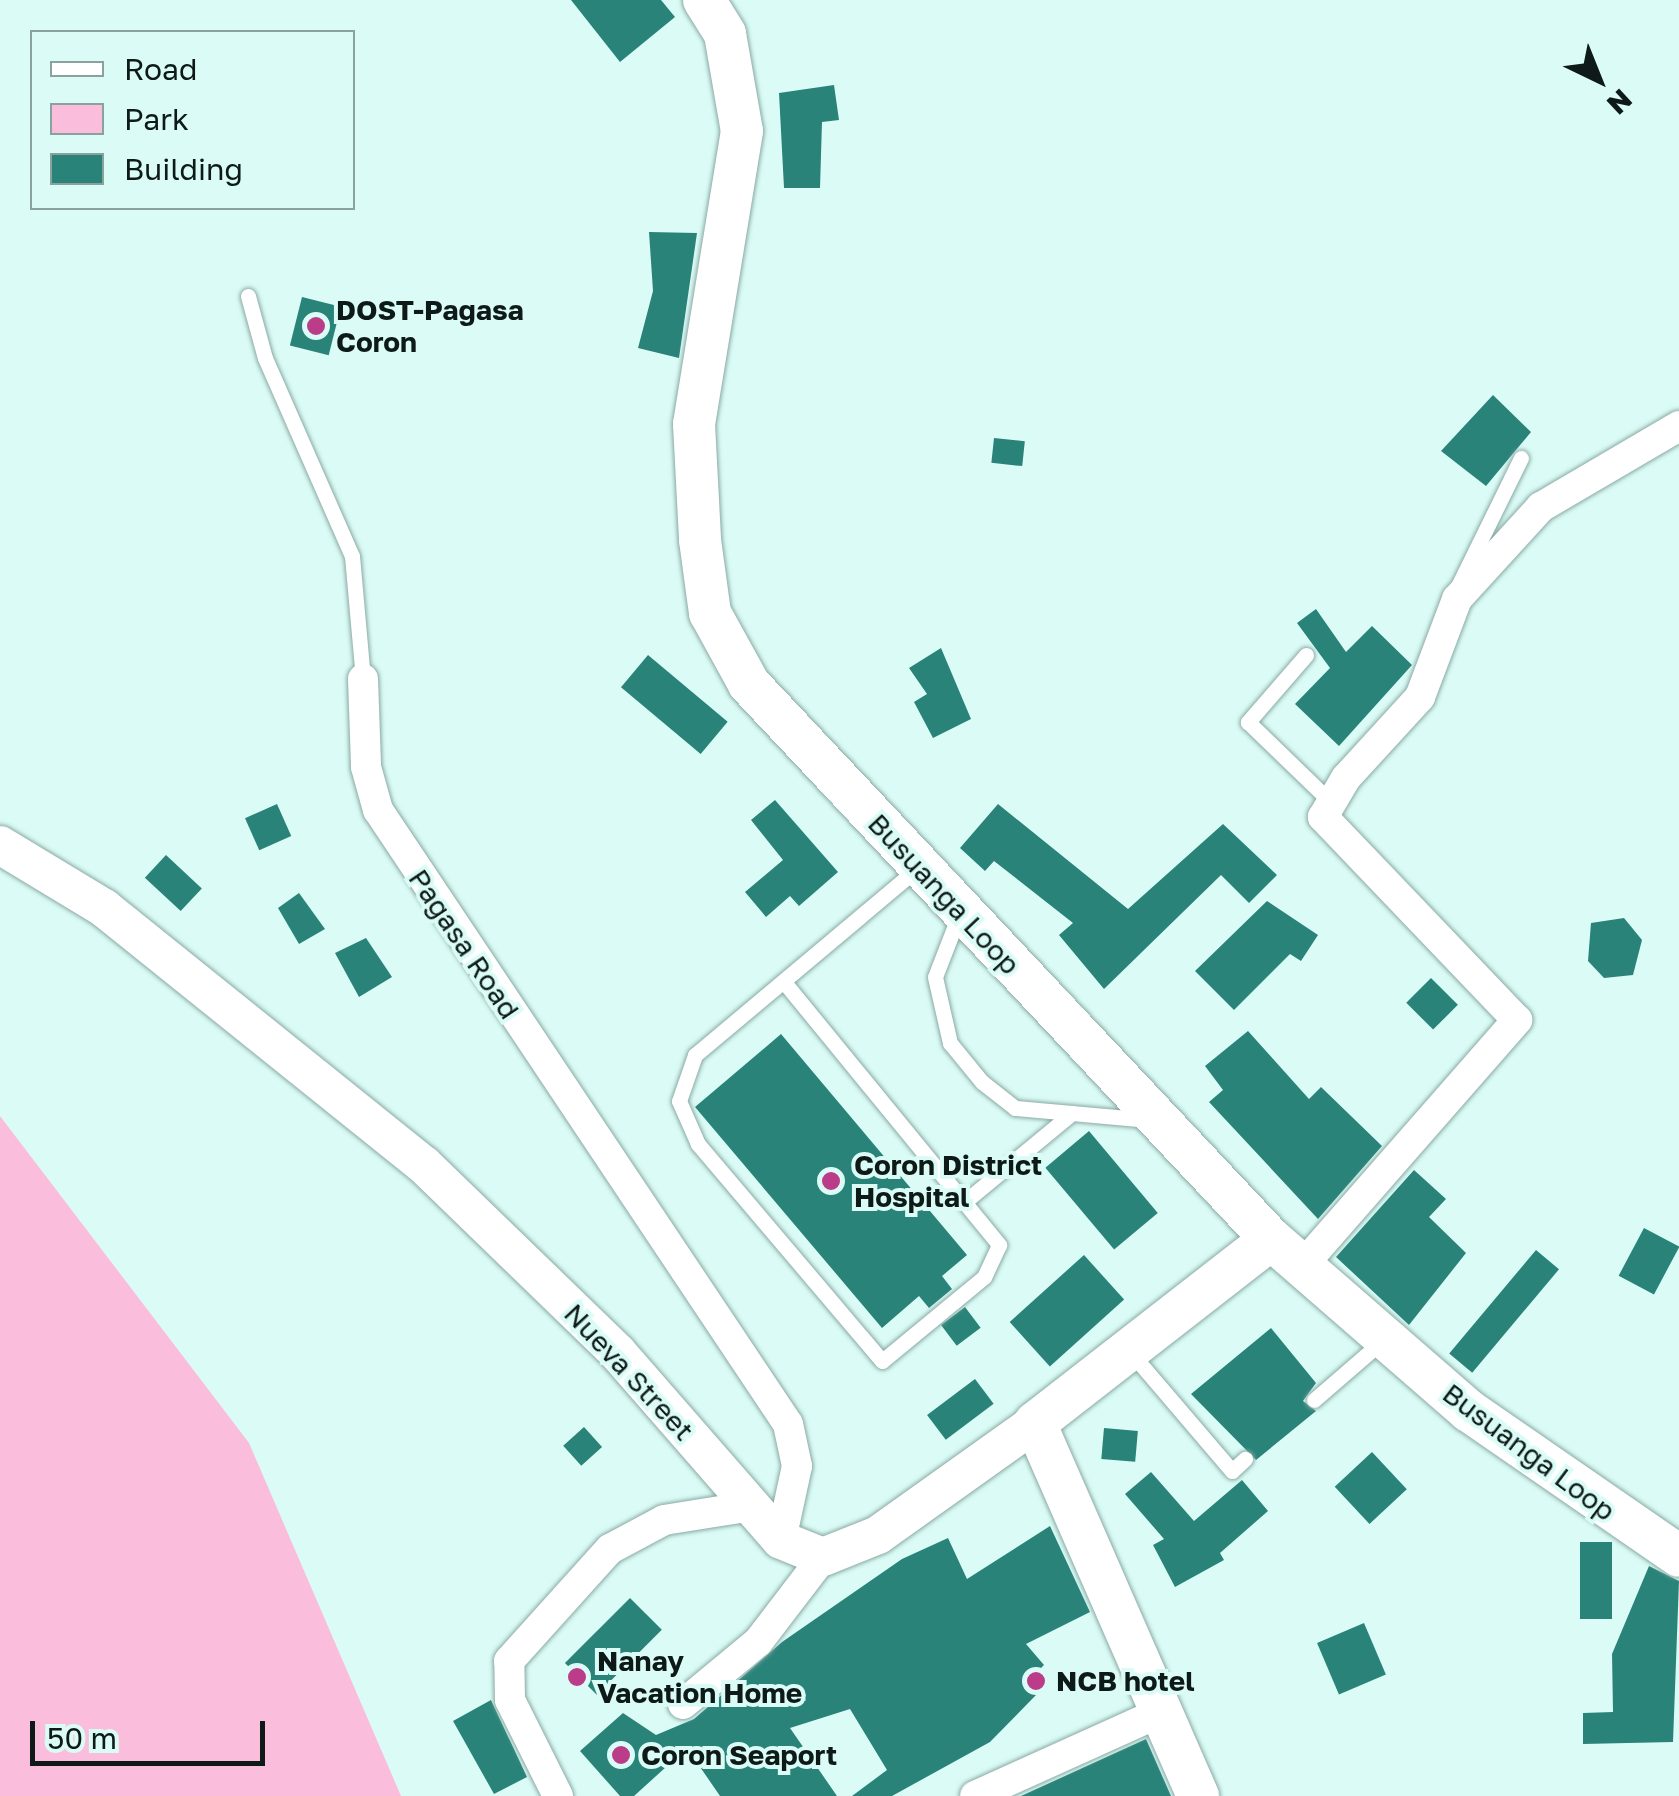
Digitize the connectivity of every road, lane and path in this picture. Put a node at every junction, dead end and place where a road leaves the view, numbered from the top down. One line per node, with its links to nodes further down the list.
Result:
1 (704, 0): 10 (main road, Busuanga Loop)
2 (248, 296): 7 (lane, Pagasa Road)
3 (1679, 426): 5 (street)
4 (1520, 458): 5 (lane)
5 (1458, 599): 8 (street)
6 (1306, 655): 8 (lane)
7 (362, 680): 23 (street, Pagasa Road)
8 (1332, 803): 16 (street)
9 (0, 845): 22 (street, Nueva Street)
10 (918, 868): 11 (main road, Busuanga Loop); 12 (lane)
11 (960, 911): 13 (lane); 14 (main road, Busuanga Loop)
12 (784, 982): 15 (lane); 15 (lane)
13 (1072, 1113): 14 (lane); 15 (lane)
14 (1154, 1120): 16 (main road, Busuanga Loop)
15 (968, 1198)
16 (1286, 1252): 17 (main road, Busuanga Loop); 18 (main road)
17 (1384, 1339): 19 (lane); 24 (main road, Busuanga Loop)
18 (1129, 1350): 20 (main road); 21 (lane)
19 (1314, 1400)
20 (1034, 1423): 25 (street); 27 (main road)
21 (1245, 1459)
22 (750, 1506): 23 (street, Nueva Street); 28 (street)
23 (780, 1540): 25 (street, Nueva Street)
24 (1679, 1556)
25 (823, 1557): 26 (street)
26 (683, 1704)
27 (1161, 1712): 29 (street); 30 (main road)
28 (558, 1796)
29 (975, 1796)
30 (1198, 1796)

